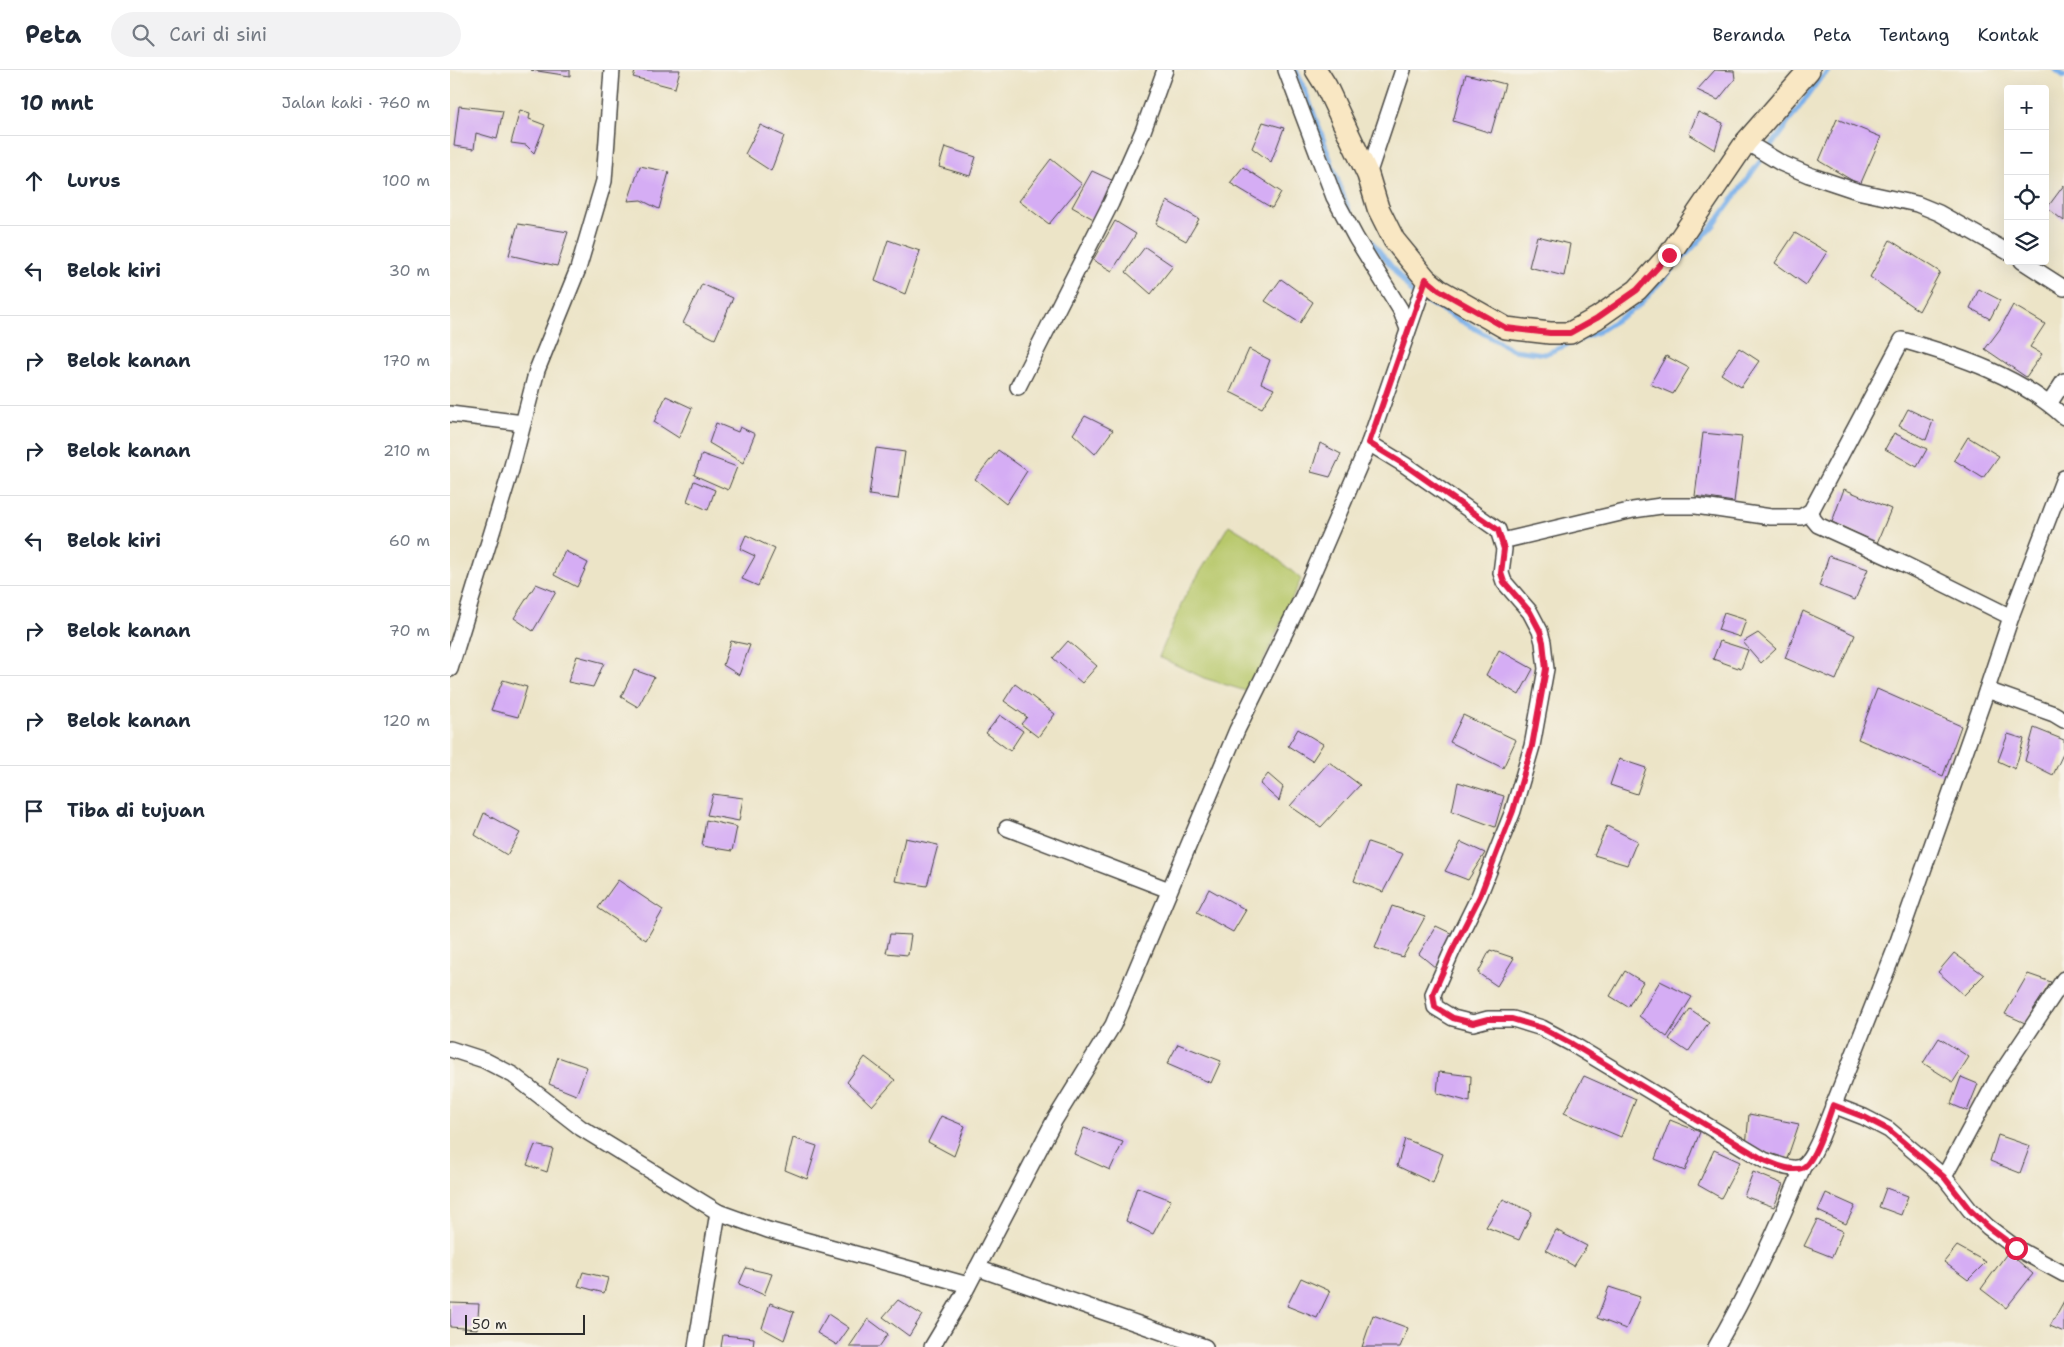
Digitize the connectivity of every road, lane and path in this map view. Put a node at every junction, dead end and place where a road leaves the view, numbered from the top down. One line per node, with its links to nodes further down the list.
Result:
1 (612, 70): 19 (street)
2 (1165, 70): 15 (street)
3 (1286, 70): 13 (street)
4 (1316, 70): 8 (street)
5 (1404, 70): 8 (street)
6 (1809, 70): 7 (street)
7 (1752, 145): 9 (street); 11 (street)
8 (1368, 175): 11 (street)
9 (2004, 250)
10 (2028, 265): 12 (street)
11 (1423, 286): 13 (street)
12 (2064, 288)
13 (1410, 322): 20 (street)
14 (2064, 381): 16 (street)
15 (1018, 387)
16 (2050, 404): 18 (street); 22 (street)
17 (450, 414): 19 (street)
18 (2064, 417)
19 (523, 423): 25 (street)
20 (1369, 443): 23 (street); 29 (street)
21 (2064, 478): 24 (street)
22 (1811, 510): 23 (street); 24 (street)
23 (1502, 540): 33 (street)
24 (2011, 617): 26 (street)
25 (450, 669)
26 (1987, 690): 27 (street); 32 (street)
27 (2064, 720)
28 (1007, 828): 29 (street)
29 (1169, 890): 36 (street)
30 (2064, 979): 34 (street)
31 (450, 1049): 35 (street)
32 (1833, 1105): 33 (street); 34 (street)
33 (1803, 1168): 42 (street)
34 (1944, 1177): 37 (street)
35 (718, 1212): 38 (street); 39 (street)
36 (977, 1268): 38 (street); 41 (street)
37 (2064, 1274)
38 (968, 1285): 40 (street)
39 (696, 1347)
40 (932, 1347)
41 (1204, 1347)
42 (1716, 1347)

